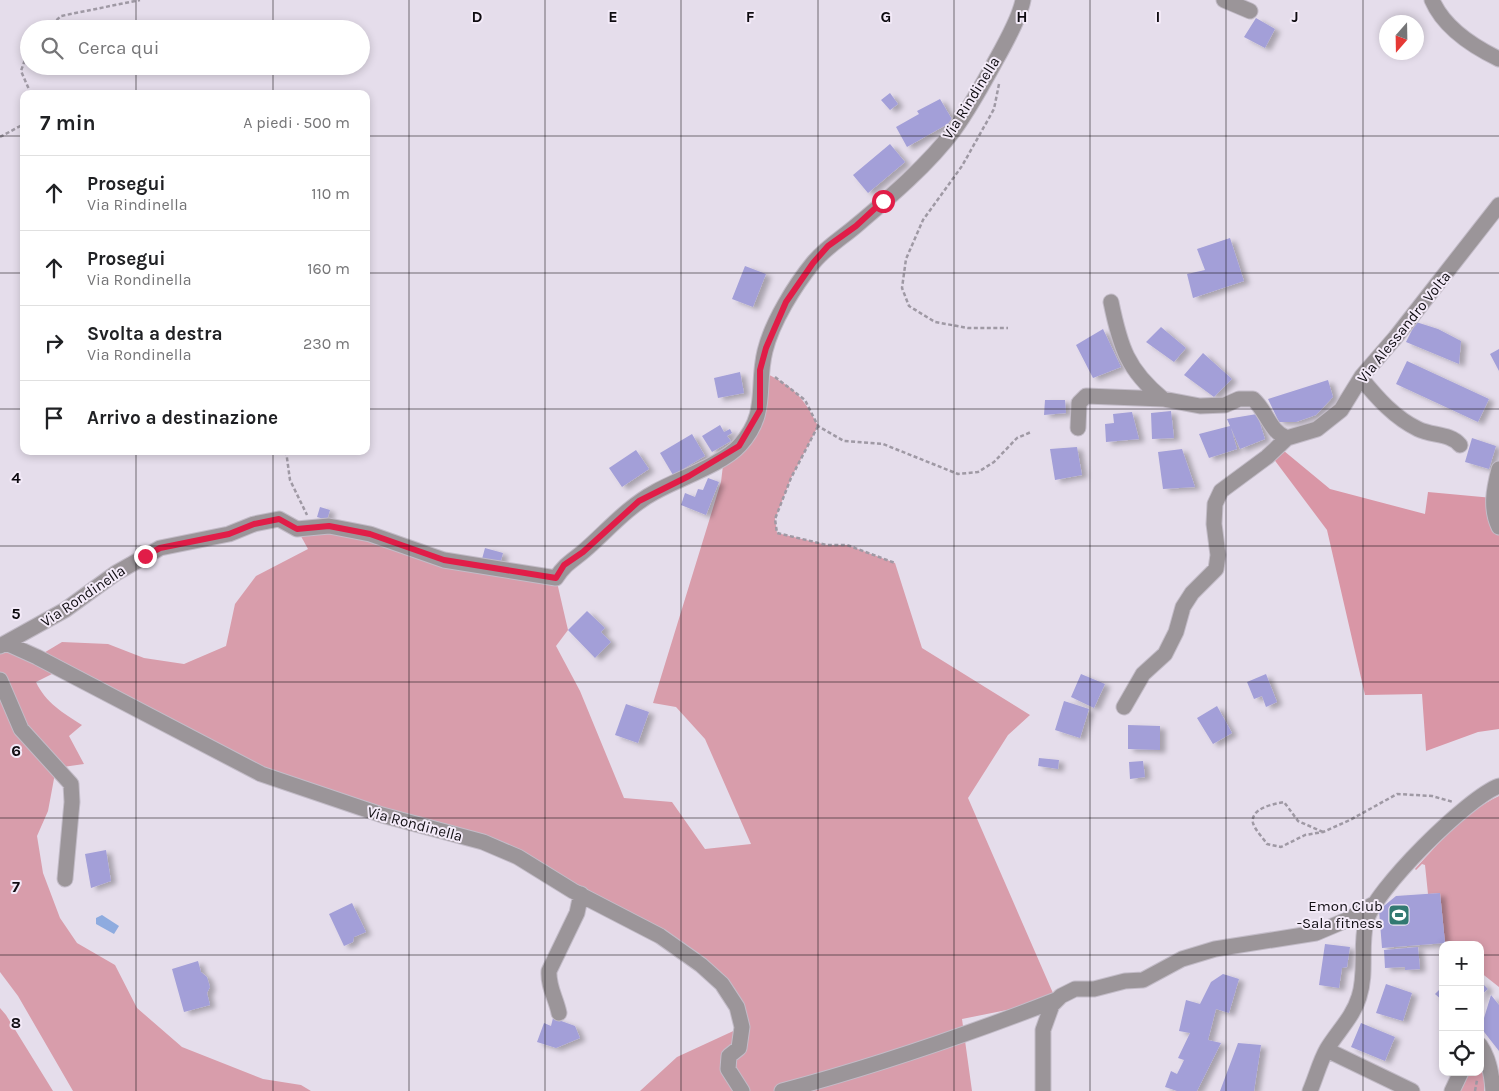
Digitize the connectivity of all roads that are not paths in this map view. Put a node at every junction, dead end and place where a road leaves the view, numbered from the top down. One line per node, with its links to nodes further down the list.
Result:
1 (1023, 0): 8 (street, Via Rindinella)
2 (1224, 0): 4 (street)
3 (1432, 0): 5 (street)
4 (1250, 11)
5 (1499, 59)
6 (1499, 205): 9 (street, Via Alessandro Volta)
7 (1111, 302): 10 (street)
8 (760, 370): 16 (street, Via Rondinella)
9 (1361, 378): 12 (street, Via Alessandro Volta); 13 (street)
10 (1163, 399): 11 (street); 12 (street)
11 (1078, 428)
12 (1287, 438): 18 (street)
13 (1460, 445)
14 (1499, 469): 15 (street)
15 (1499, 527)
16 (3, 645): 21 (street, Via Rondinella)
17 (0, 680): 20 (street)
18 (1124, 707)
19 (1499, 786): 22 (street)
20 (65, 879)
21 (581, 894): 24 (street); 28 (street, Via Rondinella)
22 (1372, 905): 23 (street); 25 (street)
23 (1056, 1000): 29 (street); 30 (street)
24 (559, 1013)
25 (1327, 1050): 31 (street); 32 (street)
26 (1484, 1050): 34 (street)
27 (1459, 1076): 33 (street)
28 (742, 1091)
29 (782, 1091)
30 (1043, 1091)
31 (1310, 1091)
32 (1412, 1091)
33 (1452, 1091)
34 (1492, 1091)

